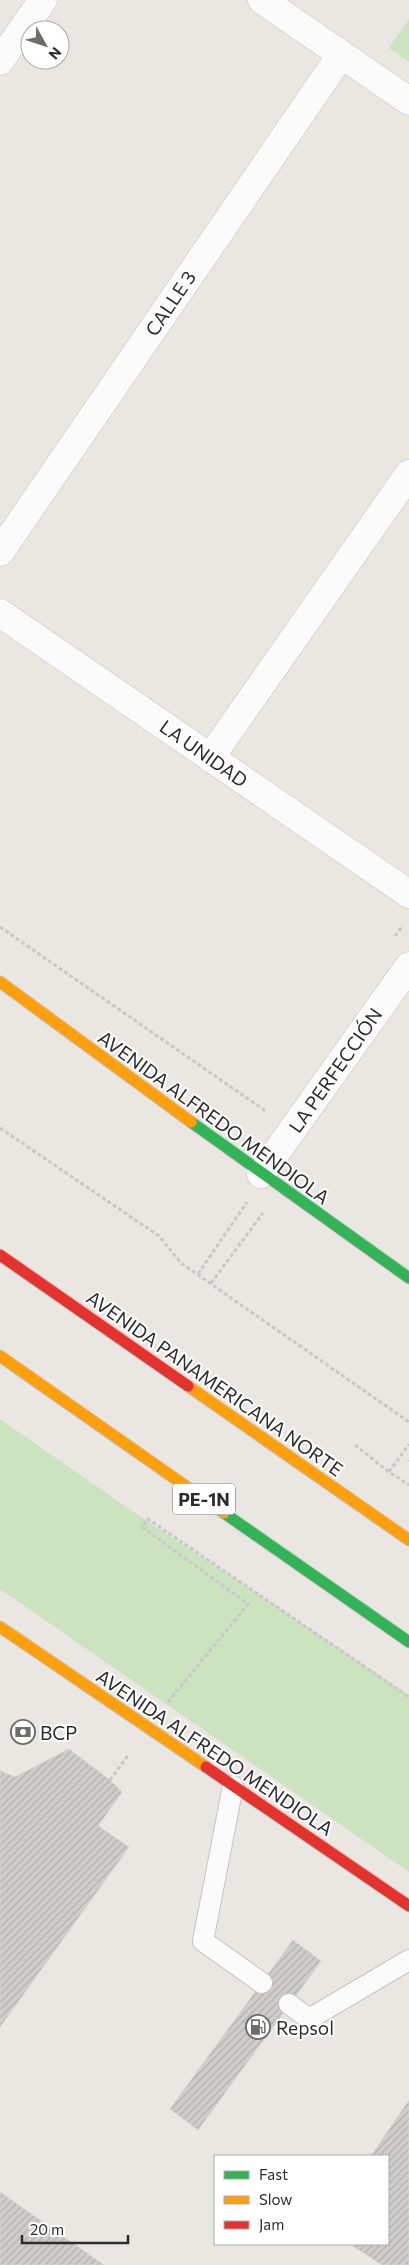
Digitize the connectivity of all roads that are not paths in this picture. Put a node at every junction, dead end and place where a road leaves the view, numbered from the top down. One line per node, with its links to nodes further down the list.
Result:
1 (43, 0): 4 (street)
2 (262, 0): 3 (street)
3 (340, 55): 5 (street); 7 (street, CALLE 3)
4 (0, 61)
5 (409, 101)
6 (409, 474): 9 (street)
7 (0, 552)
8 (0, 612): 9 (street, LA UNIDAD)
9 (210, 758): 10 (street, LA UNIDAD)
10 (409, 894)
11 (409, 966): 13 (street, LA PERFECCIÓN)
12 (0, 982): 13 (main road, AVENIDA ALFREDO MENDIOLA)
13 (269, 1180): 15 (main road, AVENIDA ALFREDO MENDIOLA)
14 (0, 1255): 17 (main road, AVENIDA PANAMERICANA NORTE)
15 (409, 1278)
16 (0, 1356): 19 (main road, PE-1N)
17 (409, 1540)
18 (0, 1627): 20 (main road, AVENIDA ALFREDO MENDIOLA)
19 (409, 1642)
20 (233, 1786): 21 (main road, AVENIDA ALFREDO MENDIOLA); 23 (lane)
21 (409, 1906)
22 (409, 1960): 24 (lane)
23 (262, 1983)
24 (289, 2004)

